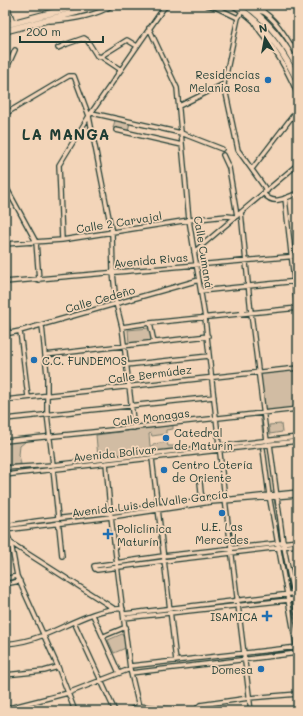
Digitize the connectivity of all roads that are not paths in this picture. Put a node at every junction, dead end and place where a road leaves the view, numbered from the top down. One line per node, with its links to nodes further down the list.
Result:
1 (7, 5): 14 (street)
2 (81, 5): 14 (highway)
3 (104, 5): 13 (highway)
4 (113, 5): 13 (street)
5 (168, 5): 16 (street)
6 (206, 5): 12 (street)
7 (234, 5): 9 (highway)
8 (258, 5): 10 (street)
9 (244, 8): 11 (highway); 12 (street)
10 (265, 13): 11 (street); 22 (street)
11 (253, 14): 23 (highway); 26 (highway); 28 (street)
12 (238, 18): 27 (street)
13 (41, 21): 17 (highway)
14 (13, 23): 15 (highway)
15 (5, 25)
16 (149, 28): 18 (street); 29 (street, Calle Cumaná)
17 (5, 31)
18 (137, 46): 21 (street); 24 (street)
19 (58, 48): 21 (street)
20 (15, 50): 25 (street)
21 (102, 57): 24 (street)
22 (298, 57)
23 (298, 68)
24 (121, 70): 32 (street)
25 (5, 72)
26 (298, 82)
27 (224, 84): 29 (street); 39 (street)
28 (298, 94)
29 (179, 106): 34 (street, Calle Cumaná)
30 (298, 109): 39 (street)
31 (5, 114): 32 (street)
32 (90, 114): 34 (street); 47 (street); 48 (street)
33 (116, 130): 35 (street)
34 (181, 132): 35 (street, Calle Cumaná); 36 (street)
35 (182, 145): 46 (street, Calle Cumaná)
36 (222, 149)
37 (222, 155): 45 (street)
38 (298, 164): 41 (street)
39 (252, 169): 41 (street)
40 (5, 185): 49 (street)
41 (266, 192): 43 (street); 44 (street)
42 (298, 193): 43 (street)
43 (285, 198): 53 (street)
44 (241, 212): 45 (street); 54 (street)
45 (236, 216): 46 (street, Calle 2 Carvajal); 51 (street)
46 (189, 220): 47 (street, Calle 2 Carvajal); 51 (street, Calle Cumaná)
47 (112, 232): 48 (street, Calle 2 Carvajal); 56 (street)
48 (62, 240): 49 (street, Calle 2 Carvajal)
49 (36, 242): 50 (street, Calle 2 Carvajal); 57 (street)
50 (5, 244)
51 (194, 252): 55 (street, Calle Cumaná)
52 (298, 256): 53 (street, Avenida Rivas)
53 (291, 257): 54 (street, Avenida Rivas); 60 (street)
54 (246, 260): 55 (street, Avenida Rivas); 61 (street)
55 (196, 265): 56 (street, Avenida Rivas); 58 (street, Calle Cumaná)
56 (113, 272): 57 (street, Avenida Rivas); 63 (street)
57 (39, 280): 59 (street, Avenida Rivas)
58 (199, 280): 62 (street, Calle Cumaná); 63 (street, Calle Cedeño)
59 (5, 282)
60 (296, 282): 61 (street); 64 (street)
61 (248, 287): 62 (street); 66 (street)
62 (201, 291): 68 (street, Calle Cumaná)
63 (116, 303): 70 (street, Calle Cedeño); 71 (street)
64 (297, 308): 66 (street); 67 (street)
65 (5, 312): 73 (street)
66 (251, 313): 68 (street); 81 (street)
67 (298, 317)
68 (206, 318): 69 (street); 74 (street, Calle Cumaná)
69 (150, 323): 71 (street); 75 (street)
70 (42, 326): 72 (street, Calle Cedeño); 77 (street)
71 (122, 327): 76 (street)
72 (20, 331): 73 (street, Calle Cedeño); 85 (street)
73 (6, 334)
74 (208, 336): 75 (street); 78 (street, Calle Cumaná)
75 (154, 342): 76 (street)
76 (124, 346): 77 (street); 79 (street)
77 (45, 355): 84 (street)
78 (209, 356): 79 (street); 82 (street, Calle Cumaná)
79 (126, 365): 83 (street)
80 (298, 368): 81 (street, Calle Bermúdez)
81 (260, 372): 82 (street, Calle Bermúdez); 90 (street)
82 (212, 376): 83 (street, Calle Bermúdez); 86 (street, Calle Cumaná)
83 (129, 386): 84 (street, Calle Bermúdez); 88 (street)
84 (47, 395): 85 (street, Calle Bermúdez); 91 (street)
85 (28, 397): 87 (street, Calle Bermúdez)
86 (214, 397): 88 (street); 92 (street, Calle Cumaná)
87 (5, 400)
88 (131, 406): 91 (street); 94 (street)
89 (298, 409): 90 (street, Calle Monagas)
90 (264, 412): 92 (street, Calle Monagas); 99 (street)
91 (48, 414): 93 (street); 95 (street)
92 (216, 418): 94 (street, Calle Monagas); 100 (street, Calle Cumaná)
93 (5, 419)
94 (134, 428): 95 (street, Calle Monagas)
95 (50, 436): 97 (street, Calle Monagas); 104 (street)
96 (298, 437): 99 (street, Avenida Bolívar)
97 (5, 441)
98 (298, 441): 99 (street, Avenida Bolívar)
99 (268, 442): 100 (street, Avenida Bolívar); 110 (street)
100 (220, 448): 102 (street, Avenida Bolívar); 104 (street, Avenida Bolívar); 113 (street, Calle Cumaná)
101 (263, 449): 111 (street)
102 (152, 458): 103 (street, Avenida Bolívar); 114 (street)
103 (106, 463): 104 (street, Avenida Bolívar); 115 (street)
104 (53, 467): 105 (street, Avenida Bolívar); 106 (street, Avenida Bolívar); 116 (street)
105 (5, 468)
106 (5, 476)
107 (200, 482): 112 (street)
108 (298, 492): 110 (street, Avenida Luis del Valle García)
109 (298, 495): 110 (street, Avenida Luis del Valle García)
110 (276, 496): 111 (street, Avenida Luis del Valle García); 121 (street)
111 (270, 497): 113 (street, Avenida Luis del Valle García); 121 (street)
112 (204, 501): 113 (street, Avenida Luis del Valle García); 114 (street, Avenida Luis del Valle García)
113 (225, 501): 114 (street, Avenida Luis del Valle García); 123 (street, Calle Cumaná)
114 (158, 509): 115 (street, Avenida Luis del Valle García); 126 (street)
115 (111, 515): 116 (street, Avenida Luis del Valle García); 128 (street)
116 (58, 521): 117 (street, Avenida Luis del Valle García); 118 (street, Avenida Luis del Valle García); 125 (street)
117 (5, 526)
118 (5, 530): 120 (street)
119 (298, 541): 121 (street)
120 (11, 543): 130 (street); 139 (street)
121 (281, 545): 122 (street); 123 (street); 124 (street); 134 (street)
122 (298, 545)
123 (231, 548): 124 (street, Calle Cumaná); 126 (street)
124 (232, 553): 127 (street); 137 (street, Calle Cumaná)
125 (62, 556)
126 (163, 556): 127 (street); 128 (street)
127 (164, 561): 129 (street); 140 (street)
128 (117, 562): 129 (street); 129 (street)
129 (117, 568): 141 (street)
130 (18, 576): 131 (street); 132 (street)
131 (5, 580)
132 (20, 580): 133 (street); 148 (street)
133 (5, 584)
134 (291, 593): 135 (street); 136 (street); 137 (street)
135 (298, 593)
136 (293, 599): 138 (street); 145 (street); 151 (street)
137 (237, 600): 138 (street, Calle Cumaná); 140 (street)
138 (238, 605): 142 (street); 152 (street, Calle Cumaná)
139 (113, 608): 141 (street); 143 (street)
140 (170, 608): 142 (street); 144 (street)
141 (123, 609): 144 (street)
142 (171, 612): 144 (street); 155 (street)
143 (93, 615): 146 (street); 149 (street)
144 (124, 616): 147 (street)
145 (298, 620)
146 (74, 622): 148 (street); 160 (street)
147 (126, 627): 149 (street); 157 (street)
148 (44, 636): 150 (street); 156 (street)
149 (104, 636): 158 (street)
150 (5, 644)
151 (297, 647): 152 (street); 153 (street)
152 (244, 654): 154 (street, Calle Cumaná); 155 (street)
153 (298, 654): 154 (street)
154 (244, 659): 157 (street); 163 (street, Calle Cumaná)
155 (176, 661): 157 (street)
156 (58, 667): 159 (street); 161 (street)
157 (130, 669): 158 (street); 164 (street)
158 (119, 673): 160 (street)
159 (5, 675)
160 (101, 681): 161 (street); 167 (street)
161 (68, 693): 165 (street); 166 (street)
162 (298, 694): 163 (street)
163 (250, 698): 171 (street); 172 (street, Calle Cumaná)
164 (139, 706): 168 (street); 169 (street); 170 (street)
165 (5, 710)
166 (75, 711)
167 (115, 711)
168 (128, 711)
169 (140, 711)
170 (184, 711)
171 (197, 711)
172 (251, 711)

